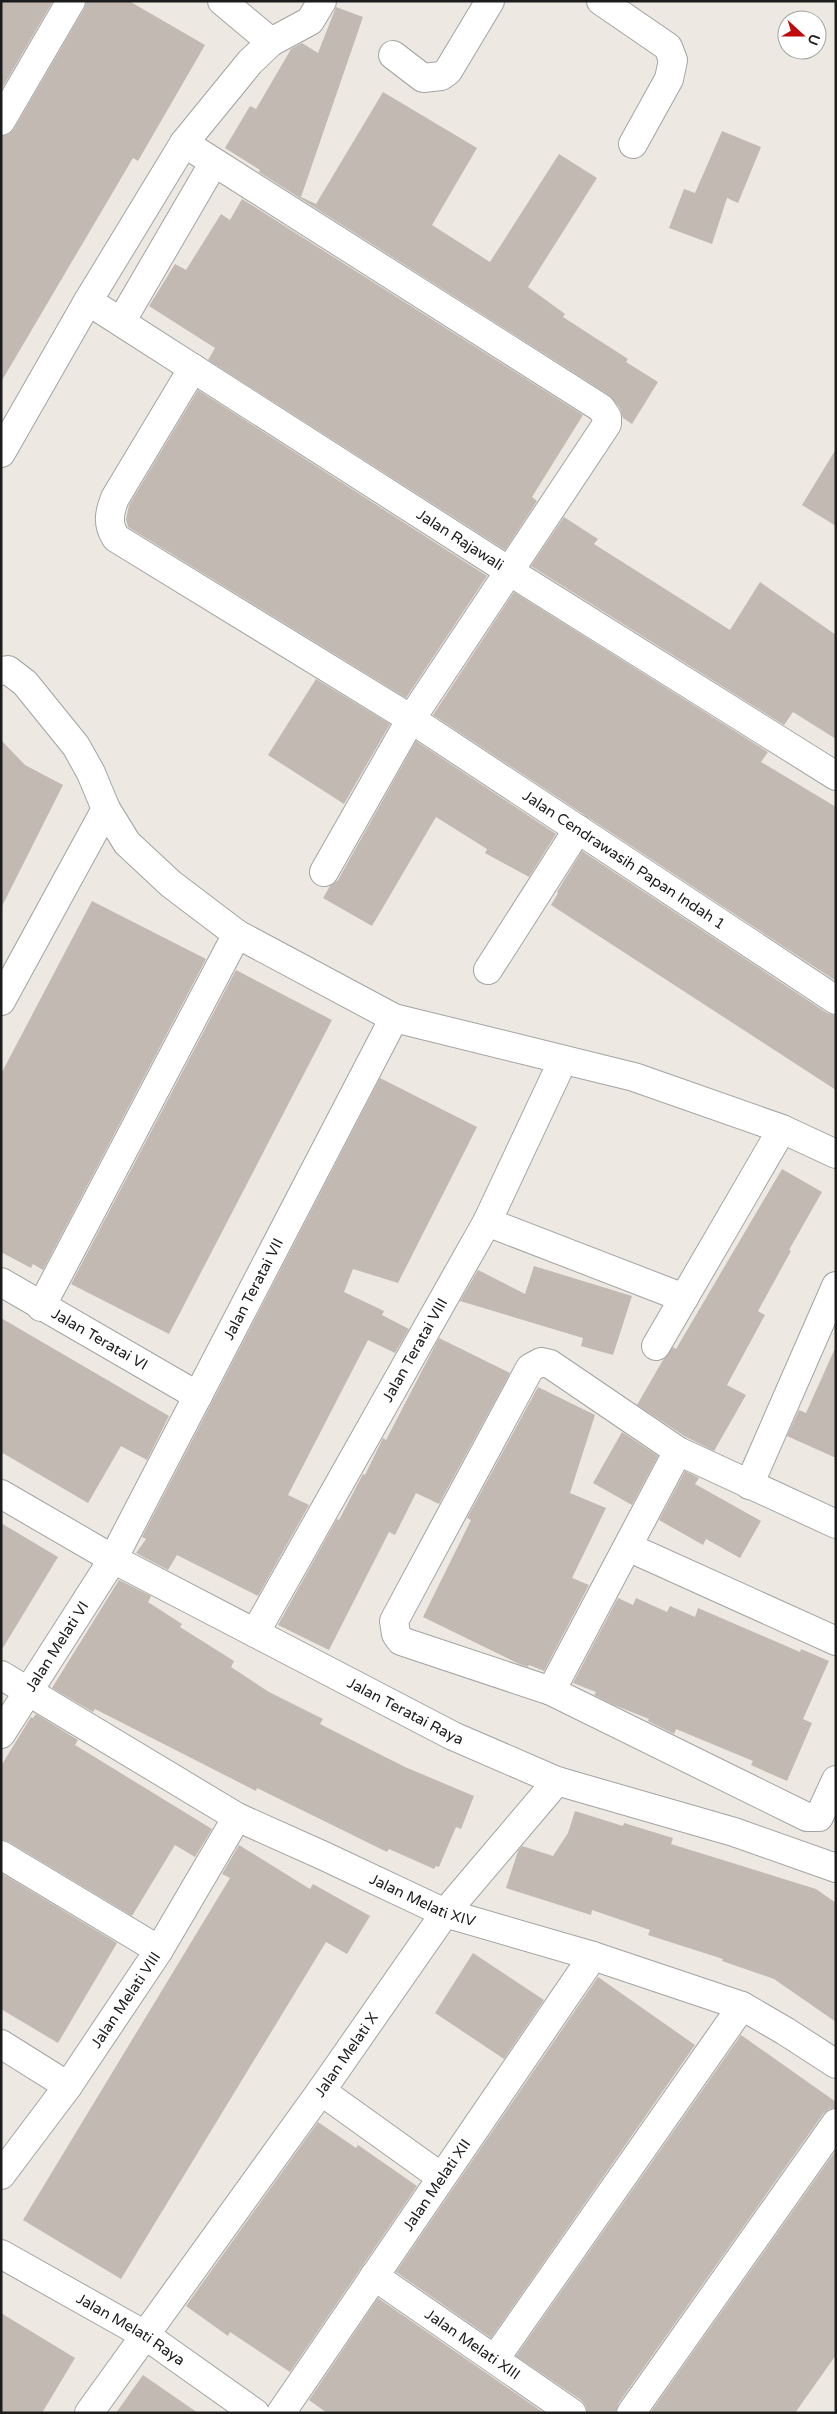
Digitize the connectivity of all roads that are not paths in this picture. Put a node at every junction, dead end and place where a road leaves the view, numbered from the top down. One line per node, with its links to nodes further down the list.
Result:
1 (71, 1): 8 (street)
2 (222, 1): 6 (street)
3 (322, 1): 6 (street)
4 (490, 1): 7 (street)
5 (601, 1): 10 (street)
6 (271, 42): 9 (street)
7 (393, 55)
8 (1, 121)
9 (184, 143): 11 (street); 12 (street)
10 (632, 144)
11 (213, 164): 13 (street); 16 (street)
12 (88, 301): 13 (street, Jalan Rajawali); 15 (street)
13 (121, 322): 14 (street, Jalan Rajawali)
14 (192, 368): 16 (street, Jalan Rajawali); 18 (street, Jalan Cendrawasih Papan Indah 1)
15 (1, 453)
16 (510, 571): 18 (street); 19 (street, Jalan Rajawali)
17 (1, 671): 20 (street)
18 (411, 719): 21 (street, Jalan Cendrawasih Papan Indah 1); 22 (street)
19 (836, 776)
20 (106, 809): 23 (street); 26 (street)
21 (578, 829): 24 (street); 25 (street, Jalan Cendrawasih Papan Indah 1)
22 (324, 872)
23 (237, 934): 27 (street); 35 (street)
24 (488, 970)
25 (836, 1000)
26 (1, 1001)
27 (394, 1018): 28 (street); 37 (street, Jalan Teratai VII)
28 (563, 1060): 29 (street); 31 (street, Jalan Teratai VIII)
29 (782, 1129): 30 (street); 34 (street)
30 (836, 1154)
31 (487, 1222): 34 (street); 44 (street, Jalan Teratai VIII)
32 (1, 1282): 35 (street, Jalan Teratai VI)
33 (836, 1286): 39 (street)
34 (684, 1298): 36 (street)
35 (41, 1307): 37 (street, Jalan Teratai VI)
36 (656, 1346)
37 (198, 1396): 43 (street, Jalan Teratai VII)
38 (678, 1451): 39 (street); 42 (street); 48 (street)
39 (749, 1485): 41 (street)
40 (1, 1494): 43 (street, Jalan Teratai Raya)
41 (836, 1524)
42 (628, 1547): 45 (street); 48 (street)
43 (113, 1560): 44 (street, Jalan Teratai Raya); 47 (street, Jalan Melati VI)
44 (255, 1633): 51 (street, Jalan Teratai Raya)
45 (836, 1640)
46 (1, 1675): 47 (street, Jalan Melati XIV)
47 (29, 1691): 49 (street, Jalan Melati VI); 52 (street, Jalan Melati XIV)
48 (552, 1691): 50 (street)
49 (1, 1734)
50 (836, 1780)
51 (557, 1781): 54 (street, Jalan Teratai Raya); 55 (street, Jalan Melati X)
52 (237, 1817): 55 (street, Jalan Melati XIV); 56 (street, Jalan Melati VIII)
53 (1, 1855): 56 (street)
54 (836, 1868)
55 (446, 1913): 57 (street, Jalan Melati XIV); 62 (street, Jalan Melati X)
56 (159, 1950): 61 (street, Jalan Melati VIII)
57 (593, 1956): 58 (street, Jalan Melati XIV); 65 (street, Jalan Melati XII)
58 (742, 2006): 60 (street, Jalan Melati XIV); 69 (street)
59 (1, 2044): 61 (street)
60 (836, 2064)
61 (68, 2086): 64 (street, Jalan Melati VIII)
62 (321, 2091): 65 (street); 68 (street, Jalan Melati X)
63 (836, 2123): 74 (street)
64 (1, 2175)
65 (441, 2177): 67 (street, Jalan Melati XII)
66 (1, 2254): 68 (street, Jalan Melati Raya)
67 (374, 2276): 69 (street, Jalan Melati XIII); 72 (street, Jalan Melati XII)
68 (145, 2335): 70 (street, Jalan Melati X); 71 (street, Jalan Melati Raya)
69 (495, 2359): 73 (street, Jalan Melati XIII)
70 (89, 2413)
71 (255, 2413)
72 (281, 2413)
73 (572, 2413)
74 (632, 2413)

